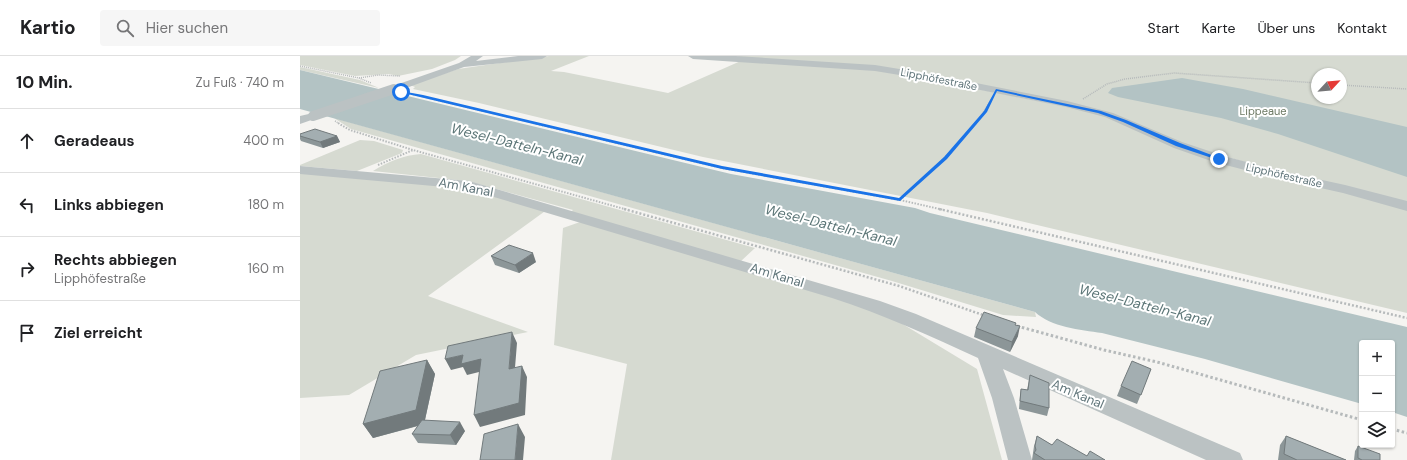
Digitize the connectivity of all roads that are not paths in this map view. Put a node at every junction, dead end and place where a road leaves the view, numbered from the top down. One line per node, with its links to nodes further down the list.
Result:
1 (542, 56): 3 (street)
2 (693, 56): 6 (street, Lipphöfestraße)
3 (479, 59): 4 (street, bridge)
4 (300, 120)
5 (300, 170): 7 (street, Am Kanal)
6 (1407, 206)
7 (987, 354): 8 (street); 9 (street, Am Kanal)
8 (1020, 460)
9 (1231, 460)

